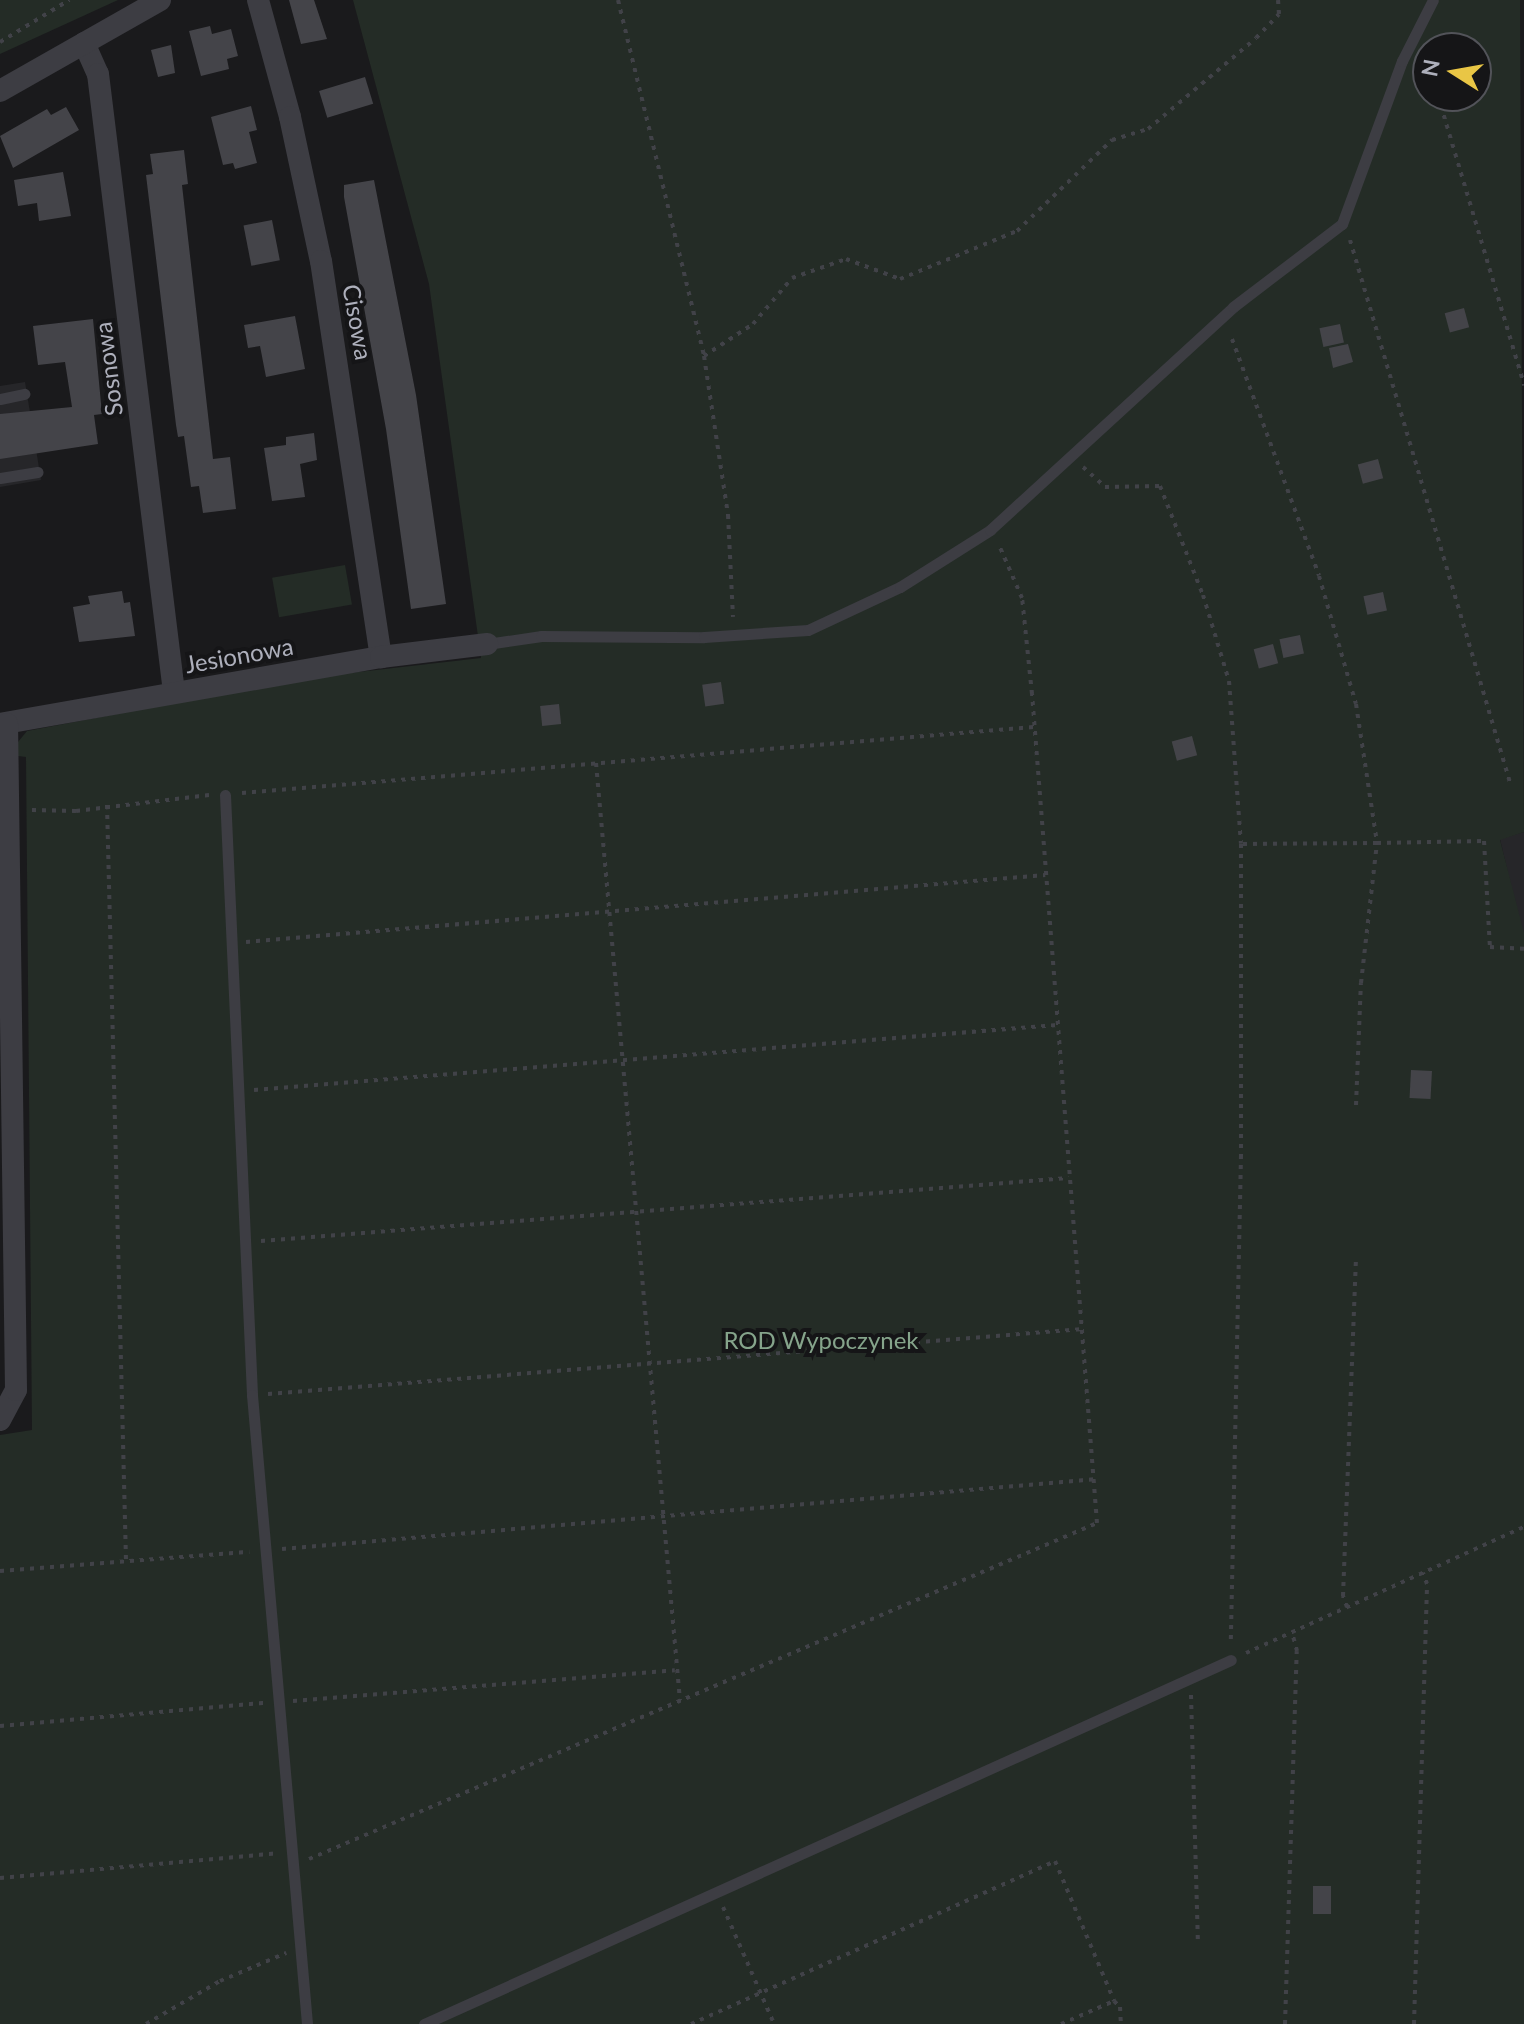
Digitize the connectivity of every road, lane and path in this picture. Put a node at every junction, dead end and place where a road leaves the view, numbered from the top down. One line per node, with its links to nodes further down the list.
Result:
1 (69, 0): 7 (path)
2 (160, 0): 8 (street)
3 (258, 0): 23 (street, Cisowa)
4 (618, 0): 13 (path)
5 (1278, 0): 13 (path)
6 (1433, 0): 11 (lane)
7 (0, 42)
8 (84, 43): 9 (street); 24 (street, Sosnowa)
9 (0, 91)
10 (1443, 112): 14 (path)
11 (1342, 224): 17 (lane); 28 (path)
12 (1232, 339): 32 (path)
13 (704, 356): 21 (path)
14 (1524, 385)
15 (24, 394): 16 (lane)
16 (0, 399)
17 (1074, 456): 20 (lane); 33 (path)
18 (38, 472): 19 (lane)
19 (0, 478)
20 (990, 530): 21 (lane); 26 (path)
21 (734, 633): 22 (lane)
22 (487, 644): 23 (street, Jesionowa)
23 (381, 657): 24 (street, Jesionowa)
24 (174, 692): 25 (street, Jesionowa)
25 (4, 724): 31 (street)
26 (1033, 727): 27 (path); 34 (path)
27 (596, 763): 29 (path); 36 (path)
28 (1511, 786)
29 (225, 795): 30 (path); 37 (lane)
30 (107, 805): 31 (path); 58 (path)
31 (10, 809): 35 (street)
32 (1377, 843): 33 (path); 38 (path); 43 (path)
33 (1241, 844): 63 (path)
34 (1045, 875): 36 (path); 39 (path)
35 (6, 908): 41 (street)
36 (608, 912): 37 (path); 40 (path)
37 (235, 943): 42 (lane)
38 (1524, 949)
39 (1057, 1025): 40 (path); 44 (path)
40 (621, 1063): 42 (path); 46 (path)
41 (6, 1089): 45 (street)
42 (241, 1091): 47 (lane)
43 (1356, 1105)
44 (1070, 1178): 46 (path); 50 (path)
45 (7, 1190): 49 (street)
46 (638, 1212): 47 (path); 51 (path)
47 (246, 1242): 52 (lane)
48 (1356, 1259): 61 (path)
49 (7, 1308): 53 (street)
50 (1083, 1329): 51 (path); 54 (path)
51 (651, 1363): 52 (path); 55 (path)
52 (252, 1395): 57 (lane)
53 (0, 1420)
54 (1097, 1479): 55 (path); 66 (path)
55 (664, 1515): 57 (path); 64 (path)
56 (1524, 1527): 60 (path)
57 (264, 1551): 58 (path); 67 (lane)
58 (126, 1561): 59 (path)
59 (0, 1571)
60 (1423, 1573): 61 (path); 84 (path)
61 (1347, 1607): 62 (path)
62 (1292, 1632): 63 (path); 83 (path)
63 (1231, 1660): 65 (lane)
64 (675, 1670): 66 (path); 67 (path)
65 (1185, 1681): 71 (lane); 72 (path)
66 (680, 1700): 69 (path)
67 (279, 1701): 68 (path); 69 (lane)
68 (0, 1726)
69 (289, 1858): 70 (path); 73 (lane)
70 (0, 1878)
71 (717, 1894): 74 (path); 78 (lane)
72 (1198, 1941)
73 (298, 1949): 76 (path); 77 (lane)
74 (760, 1992): 75 (path); 79 (path); 80 (path)
75 (1114, 2001): 81 (path); 82 (path)
76 (146, 2024)
77 (307, 2024)
78 (424, 2024)
79 (691, 2024)
80 (774, 2024)
81 (1061, 2024)
82 (1121, 2024)
83 (1285, 2024)
84 (1414, 2024)

